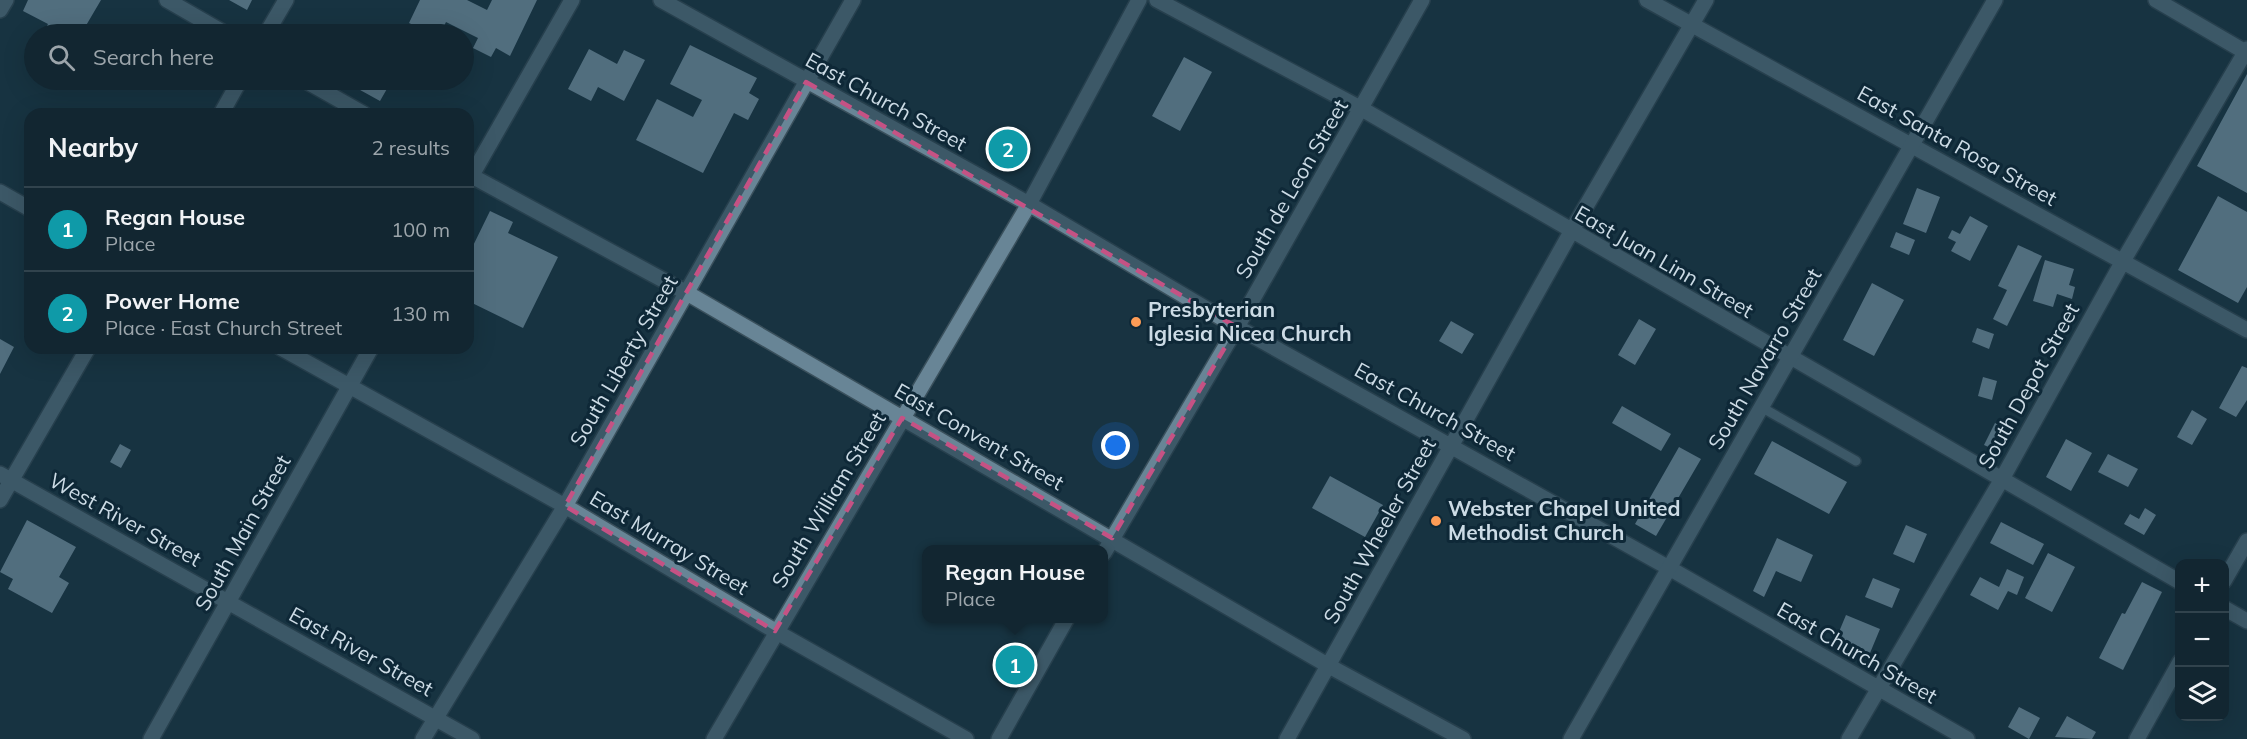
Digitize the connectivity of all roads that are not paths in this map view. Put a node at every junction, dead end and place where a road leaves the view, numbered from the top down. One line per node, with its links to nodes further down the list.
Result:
1 (6, 0): 14 (street)
2 (167, 0): 15 (street)
3 (286, 0): 16 (street)
4 (572, 0): 26 (street)
5 (661, 0): 19 (street, East Church Street)
6 (853, 0): 19 (street, South Liberty Street)
7 (1139, 0): 29 (street, South William Street)
8 (1157, 0): 24 (street, East Juan Linn Street)
9 (1422, 0): 24 (street, South de Leon Street)
10 (1647, 0): 17 (street, East Santa Rosa Street)
11 (1706, 0): 17 (street, South Wheeler Street)
12 (1995, 0): 25 (street, South Navarro Street)
13 (2156, 0): 18 (street)
14 (0, 10)
15 (209, 24)
16 (272, 24)
17 (1691, 25): 25 (street, East Santa Rosa Street); 31 (street, South Wheeler Street)
18 (2246, 52): 32 (street, South Depot Street)
19 (806, 82): 29 (street, East Church Street); 33 (street, South Liberty Street)
20 (234, 90): 22 (street)
21 (322, 90): 23 (street)
22 (224, 108)
23 (353, 108)
24 (1362, 110): 31 (street, East Juan Linn Street); 34 (street, South de Leon Street)
25 (1911, 145): 32 (street, East Santa Rosa Street); 39 (street, South Navarro Street)
26 (474, 169)
27 (474, 181): 33 (street, East Convent Street)
28 (0, 192): 30 (street)
29 (1029, 204): 34 (street, East Church Street); 42 (street, South William Street)
30 (24, 205)
31 (1571, 232): 39 (street, East Juan Linn Street); 43 (street, South Wheeler Street)
32 (2123, 261): 35 (street, East Santa Rosa Street); 46 (street, South Depot Street)
33 (687, 293): 42 (street, East Convent Street); 48 (street, South Liberty Street)
34 (1237, 327): 43 (street, East Church Street); 49 (street, South de Leon Street)
35 (2247, 330)
36 (84, 354): 45 (street)
37 (292, 354): 40 (street, East Murray Street)
38 (368, 354): 40 (street, South Main Street)
39 (1790, 358): 41 (street, South Navarro Street); 46 (street, East Juan Linn Street)
40 (349, 386): 48 (street, East Murray Street); 55 (street, South Main Street)
41 (1761, 407): 44 (lane); 52 (street, South Navarro Street)
42 (902, 418): 49 (street, East Convent Street); 59 (street, South William Street)
43 (1452, 446): 52 (street, East Church Street); 60 (street, South Wheeler Street)
44 (1856, 461)
45 (6, 477): 47 (street); 55 (street, West River Street)
46 (2002, 479): 54 (street, East Juan Linn Street); 62 (street, South Depot Street)
47 (0, 500)
48 (565, 506): 59 (street, East Murray Street); 63 (street, South Liberty Street)
49 (1112, 538): 51 (street, South de Leon Street); 60 (street, East Convent Street)
50 (2247, 541): 53 (street)
51 (1108, 546)
52 (1669, 568): 62 (street, East Church Street); 72 (street, South Navarro Street)
53 (2229, 572)
54 (2175, 579)
55 (229, 602): 63 (street, East River Street); 64 (street, South Main Street)
56 (2229, 611): 57 (street)
57 (2247, 621)
58 (1064, 623): 69 (street)
59 (775, 631): 67 (street, South William Street); 68 (street, East Murray Street)
60 (1329, 666): 70 (street, South Wheeler Street); 71 (street, East Convent Street)
61 (2177, 667): 75 (street)
62 (1877, 689): 73 (street, South Depot Street); 74 (street, East Church Street)
63 (434, 717): 65 (street, South Liberty Street); 66 (street, East River Street)
64 (152, 739)
65 (423, 739)
66 (472, 739)
67 (714, 739)
68 (966, 739)
69 (999, 739)
70 (1287, 739)
71 (1463, 739)
72 (1571, 739)
73 (1849, 739)
74 (1967, 739)
75 (2137, 739)

